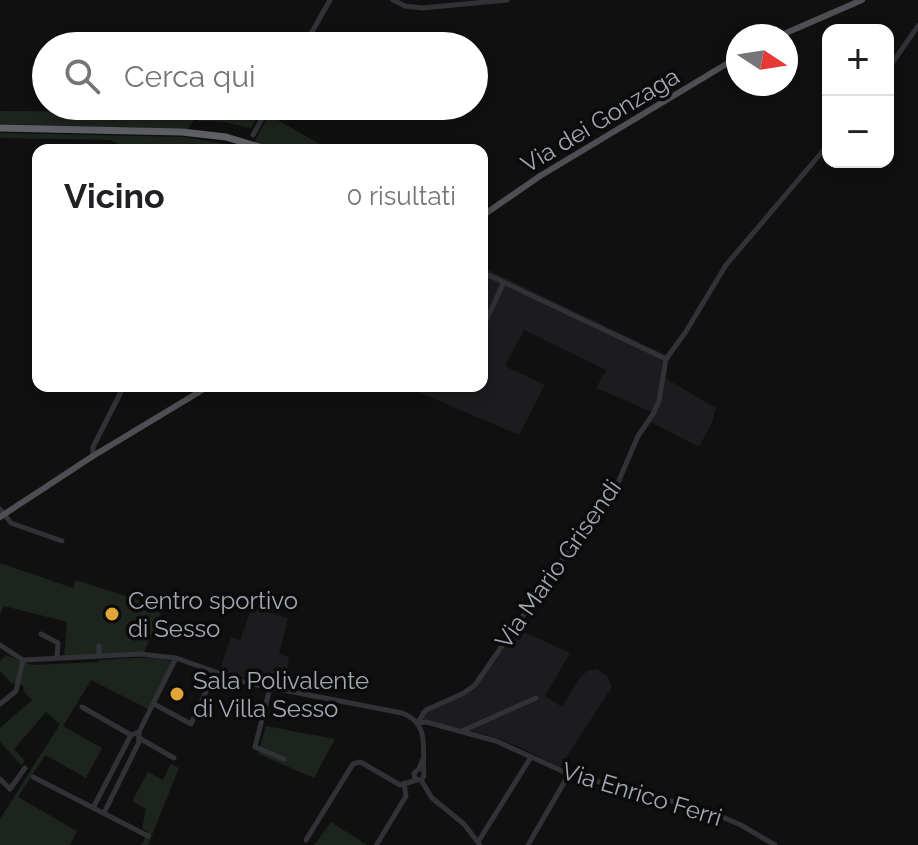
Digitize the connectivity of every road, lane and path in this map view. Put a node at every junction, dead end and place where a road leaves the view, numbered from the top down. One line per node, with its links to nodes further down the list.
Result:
1 (330, 0): 7 (street)
2 (393, 0): 3 (street)
3 (507, 0)
4 (862, 0): 6 (main road)
5 (918, 26): 8 (street)
6 (798, 28)
7 (312, 32)
8 (894, 60)
9 (726, 64): 15 (main road, Via dei Gonzaga)
10 (261, 120): 12 (street)
11 (0, 128): 13 (highway)
12 (253, 135)
13 (249, 144)
14 (822, 152): 19 (street, Via Mario Grisendi)
15 (488, 212)
16 (488, 275): 17 (street)
17 (504, 282): 18 (street); 19 (street)
18 (488, 316)
19 (666, 359): 38 (street, Via Mario Grisendi)
20 (121, 392): 22 (street)
21 (199, 392): 22 (main road)
22 (93, 456): 23 (main road)
23 (1, 513): 24 (street)
24 (62, 541)
25 (41, 634): 29 (street)
26 (0, 645): 31 (street)
27 (99, 646): 28 (street)
28 (99, 656): 29 (street, Via Enrico Ferri); 30 (street, Via Enrico Ferri)
29 (57, 658): 31 (street, Via Enrico Ferri)
30 (176, 658): 33 (street, Via Enrico Ferri); 36 (street)
31 (23, 660): 35 (street)
32 (209, 685): 36 (street)
33 (270, 688): 38 (street, Via Enrico Ferri); 44 (street)
34 (536, 698): 39 (street)
35 (0, 704)
36 (154, 704): 41 (street)
37 (82, 707): 40 (street)
38 (418, 723): 39 (street, Via Enrico Ferri); 47 (street)
39 (461, 731): 42 (street, Via Enrico Ferri)
40 (131, 735): 41 (street); 51 (street)
41 (139, 735): 43 (street); 52 (street)
42 (531, 757): 46 (street, Via Enrico Ferri); 56 (street)
43 (174, 758)
44 (284, 759)
45 (25, 768): 49 (street)
46 (569, 774): 57 (street); 58 (street, Via Enrico Ferri)
47 (420, 776): 50 (street); 56 (street)
48 (33, 777): 51 (street)
49 (0, 779)
50 (405, 783): 54 (street); 55 (street)
51 (93, 808): 52 (street)
52 (104, 813): 53 (street)
53 (148, 836)
54 (306, 840)
55 (377, 844)
56 (479, 844)
57 (528, 845)
58 (775, 845)

